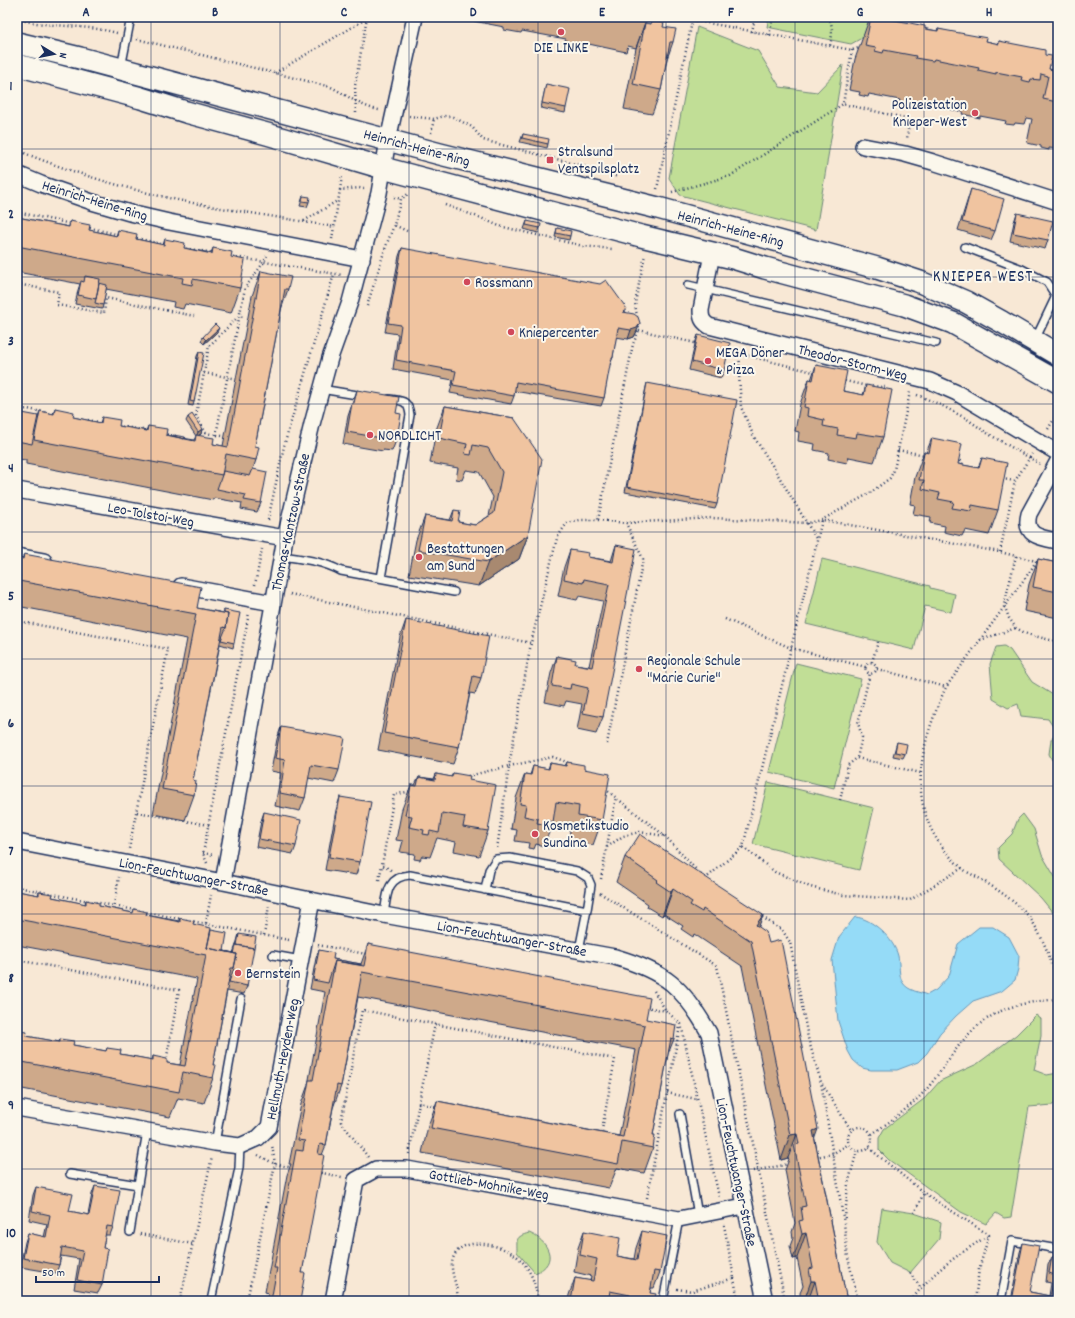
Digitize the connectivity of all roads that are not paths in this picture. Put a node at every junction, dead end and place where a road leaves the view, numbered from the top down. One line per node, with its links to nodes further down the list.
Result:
1 (132, 17): 5 (lane)
2 (415, 17): 6 (street, Thomas-Kantzow-Straße)
3 (17, 43): 5 (main road, Heinrich-Heine-Ring)
4 (17, 65): 8 (main road, Heinrich-Heine-Ring)
5 (121, 69): 6 (main road, Heinrich-Heine-Ring)
6 (388, 140): 8 (street, Thomas-Kantzow-Straße); 12 (main road, Heinrich-Heine-Ring)
7 (863, 146): 10 (street)
8 (383, 168): 13 (main road, Heinrich-Heine-Ring); 15 (street, Thomas-Kantzow-Straße)
9 (17, 174): 15 (street, Heinrich-Heine-Ring)
10 (1058, 202)
11 (965, 247): 19 (lane)
12 (818, 252): 13 (main road, Heinrich-Heine-Ring); 16 (main road, Heinrich-Heine-Ring)
13 (712, 254): 14 (main road, Heinrich-Heine-Ring); 18 (street, Theodor-Storm-Weg)
14 (733, 258): 16 (main road, Heinrich-Heine-Ring); 23 (main road, Heinrich-Heine-Ring)
15 (362, 259): 24 (street, Thomas-Kantzow-Straße)
16 (844, 259): 20 (main road, Heinrich-Heine-Ring)
17 (688, 285): 18 (lane)
18 (706, 289): 21 (lane); 27 (street, Theodor-Storm-Weg)
19 (1057, 296): 20 (lane)
20 (1034, 340): 22 (main road, Heinrich-Heine-Ring)
21 (936, 343)
22 (1058, 355)
23 (1058, 382)
24 (321, 389): 25 (lane); 30 (street, Thomas-Kantzow-Straße)
25 (368, 396)
26 (383, 398): 35 (lane)
27 (1058, 452)
28 (1058, 461): 31 (street)
29 (17, 490): 30 (street, Leo-Tolstoi-Weg)
30 (285, 538): 33 (street, Thomas-Kantzow-Straße)
31 (1058, 541)
32 (17, 556): 34 (street)
33 (282, 556): 35 (lane); 38 (street, Thomas-Kantzow-Straße)
34 (56, 563)
35 (381, 578): 37 (lane)
36 (166, 583): 38 (street)
37 (454, 592)
38 (274, 597): 40 (street, Thomas-Kantzow-Straße)
39 (17, 842): 40 (street, Lion-Feuchtwanger-Straße)
40 (218, 881): 42 (street, Lion-Feuchtwanger-Straße)
41 (485, 890): 43 (lane); 43 (lane); 44 (lane)
42 (312, 900): 44 (street, Lion-Feuchtwanger-Straße); 47 (street, Hellmuth-Heyden-Weg)
43 (587, 910): 45 (lane)
44 (384, 915): 45 (street, Lion-Feuchtwanger-Straße)
45 (579, 950): 56 (street, Lion-Feuchtwanger-Straße)
46 (273, 955): 47 (lane)
47 (301, 960): 53 (street, Hellmuth-Heyden-Weg)
48 (241, 998): 52 (lane)
49 (17, 1108): 51 (street)
50 (680, 1114): 57 (lane)
51 (147, 1131): 52 (street); 55 (lane)
52 (215, 1143): 53 (street)
53 (240, 1146): 61 (lane)
54 (70, 1174): 55 (lane)
55 (138, 1185): 59 (lane)
56 (744, 1206): 57 (street, Gottlieb-Mohnike-Weg); 64 (street, Lion-Feuchtwanger-Straße)
57 (698, 1215): 58 (street, Gottlieb-Mohnike-Weg)
58 (679, 1219): 62 (street, Gottlieb-Mohnike-Weg); 63 (lane)
59 (130, 1232)
60 (1058, 1249): 65 (lane)
61 (211, 1301)
62 (333, 1301)
63 (664, 1301)
64 (765, 1301)
65 (1002, 1301)

